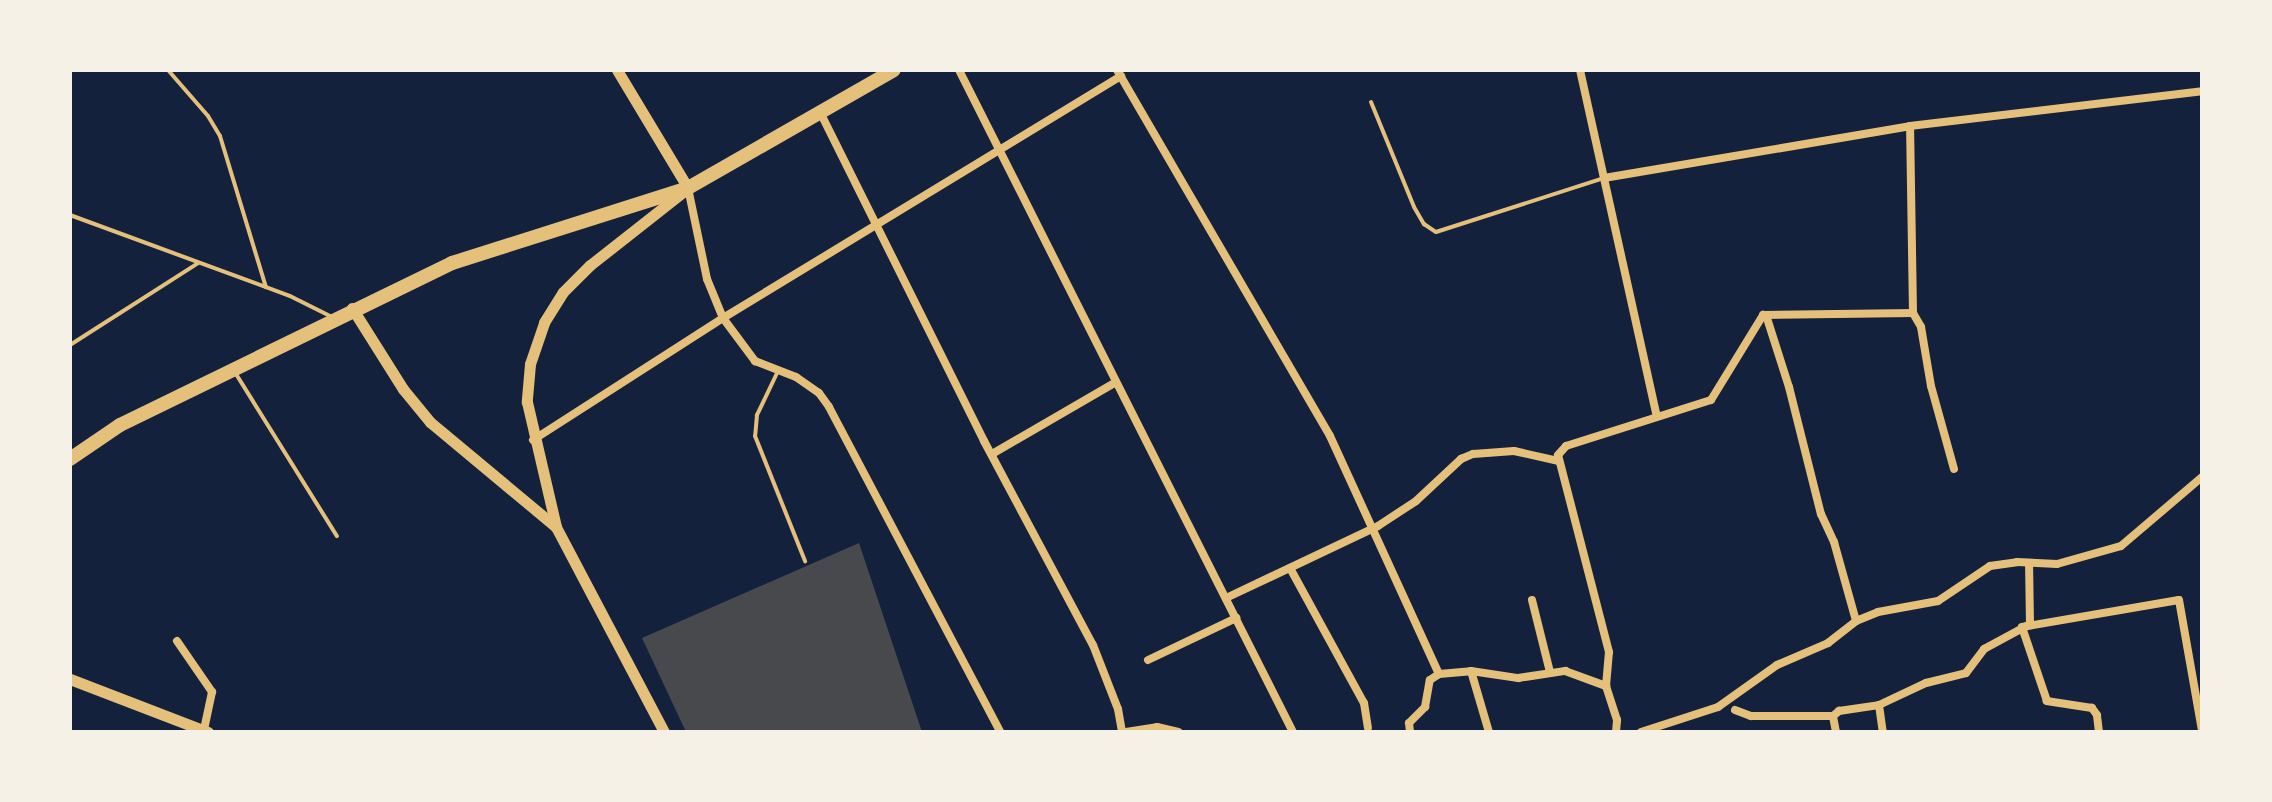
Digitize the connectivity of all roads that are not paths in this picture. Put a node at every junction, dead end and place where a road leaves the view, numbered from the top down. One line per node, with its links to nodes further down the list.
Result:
1 (168, 70): 17 (lane)
2 (617, 70): 13 (street)
3 (894, 70): 9 (main road)
4 (959, 70): 11 (street)
5 (1580, 70): 12 (street)
6 (1119, 73): 11 (street); 48 (street)
7 (2202, 91): 10 (street)
8 (1371, 102): 12 (lane)
9 (820, 112): 13 (main road); 15 (street)
10 (1910, 126): 12 (street); 19 (street)
11 (998, 149): 15 (street); 26 (street)
12 (1604, 178): 27 (street)
13 (688, 188): 18 (main road); 22 (street); 28 (street)
14 (70, 215): 16 (lane)
15 (876, 226): 22 (street); 29 (street)
16 (198, 263): 17 (lane); 23 (lane)
17 (266, 287): 21 (lane)
18 (352, 308): 21 (main road); 34 (street)
19 (1913, 313): 20 (street); 32 (street)
20 (1766, 315): 27 (street); 42 (street)
21 (333, 318): 24 (main road)
22 (723, 318): 25 (street); 28 (street)
23 (70, 345)
24 (233, 368): 30 (main road); 35 (lane)
25 (778, 371): 36 (lane); 60 (street)
26 (1116, 382): 29 (street); 39 (street)
27 (1657, 417): 31 (street)
28 (533, 440): 34 (street)
29 (992, 454): 61 (street)
30 (70, 459)
31 (1558, 461): 38 (street); 50 (street)
32 (1954, 469)
33 (2202, 477): 37 (street)
34 (556, 527): 59 (street)
35 (337, 536)
36 (805, 561)
37 (2029, 563): 42 (street); 43 (street)
38 (1290, 568): 39 (street); 54 (street)
39 (1226, 598): 41 (street)
40 (1532, 600): 47 (street)
41 (1236, 618): 45 (street); 63 (street)
42 (1856, 621): 55 (street)
43 (2022, 627): 51 (street); 57 (street); 70 (street)
44 (177, 641): 58 (street)
45 (1148, 660)
46 (1471, 671): 47 (street); 48 (street); 65 (street)
47 (1550, 672): 50 (street)
48 (1439, 674): 64 (street)
49 (70, 679): 58 (street)
50 (1606, 686): 56 (street)
51 (1879, 705): 53 (street); 69 (street)
52 (1735, 710): 53 (street)
53 (1833, 716): 68 (street)
54 (1368, 728)
55 (1659, 730): 67 (street)
56 (1617, 731): 66 (street)
57 (2202, 731)
58 (206, 732)
59 (664, 732)
60 (1000, 732)
61 (1124, 732): 62 (street)
62 (1178, 732)
63 (1293, 732)
64 (1410, 732)
65 (1489, 732)
66 (1627, 732)
67 (1641, 732)
68 (1836, 732)
69 (1883, 732)
70 (2099, 732)

